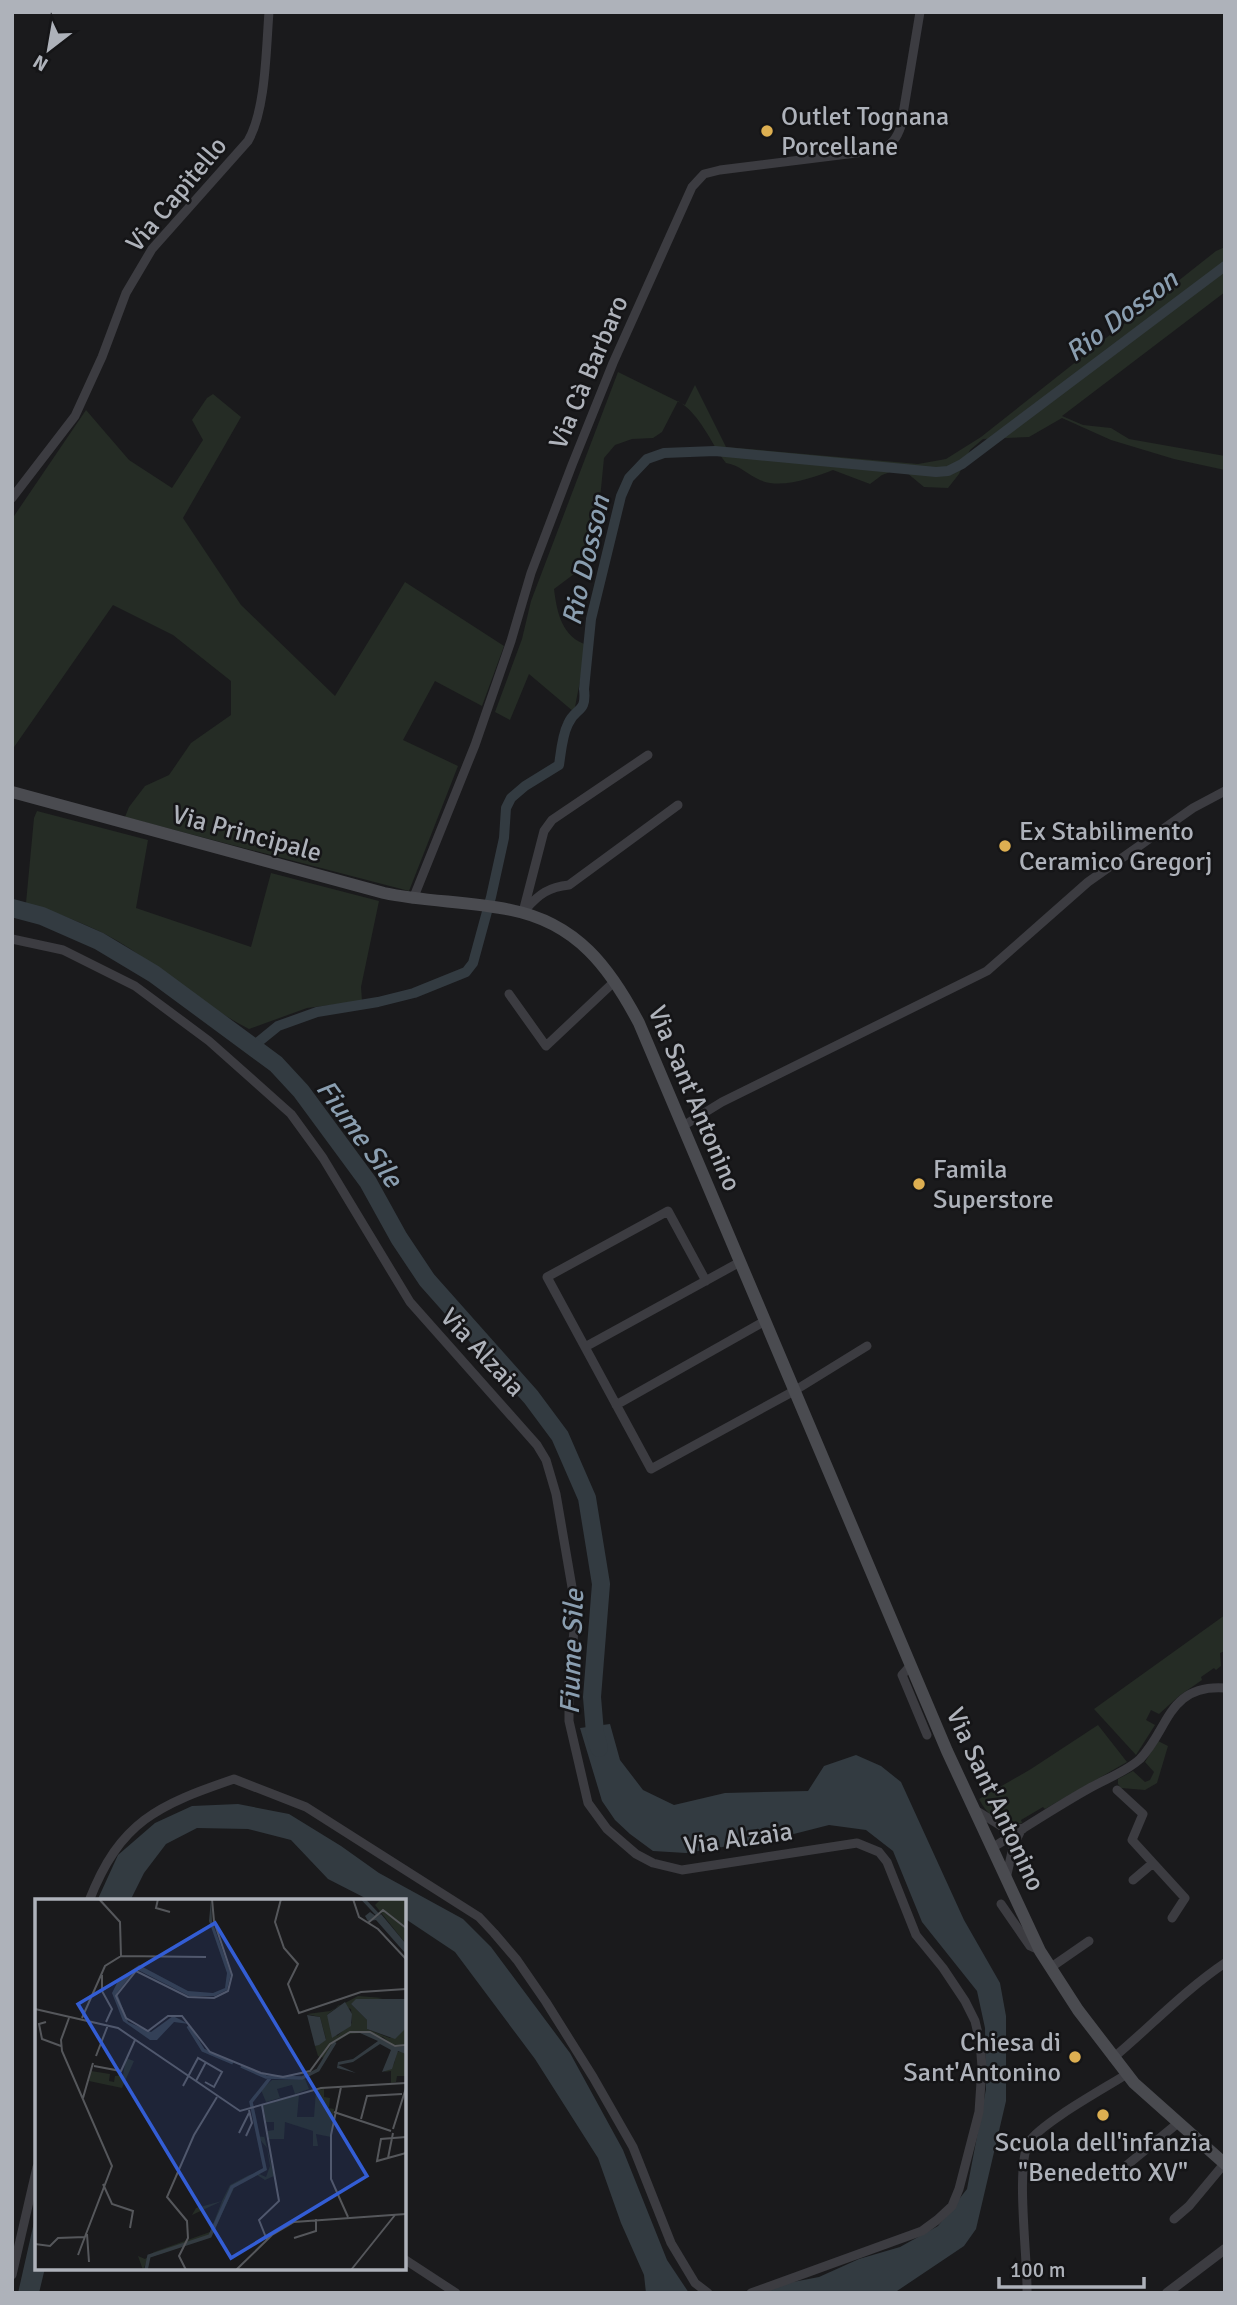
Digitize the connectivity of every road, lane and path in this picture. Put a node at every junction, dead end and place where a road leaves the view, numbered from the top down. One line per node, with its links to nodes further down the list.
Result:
1 (269, 12): 3 (street, Via Capitello)
2 (920, 12): 8 (street, Via Cà Barbaro)
3 (12, 498)
4 (648, 755): 10 (street)
5 (1225, 791): 14 (street)
6 (12, 792): 8 (main road, Via Principale)
7 (678, 805): 10 (street)
8 (413, 899): 9 (main road, Via Principale)
9 (473, 905): 10 (main road, Via Sant'Antonino)
10 (523, 912): 12 (main road, Via Sant'Antonino)
11 (12, 939): 51 (street, Via Alzaia)
12 (615, 981): 13 (street); 14 (main road, Via Sant'Antonino)
13 (509, 994)
14 (683, 1126): 15 (main road, Via Sant'Antonino)
15 (740, 1262): 16 (street); 17 (main road, Via Sant'Antonino)
16 (706, 1281): 19 (street); 19 (street)
17 (765, 1321): 20 (main road, Via Sant'Antonino); 21 (street)
18 (867, 1346): 20 (street)
19 (585, 1347): 21 (street)
20 (794, 1391): 21 (street); 22 (main road, Via Sant'Antonino)
21 (616, 1405)
22 (911, 1665): 24 (street, Via Sant'Antonino); 26 (main road, Via Sant'Antonino)
23 (1225, 1688): 27 (street)
24 (927, 1735)
25 (1117, 1790): 29 (street)
26 (974, 1809): 27 (street); 28 (main road, Via Sant'Antonino)
27 (1022, 1830): 28 (street); 30 (street)
28 (992, 1848): 30 (main road, Via Sant'Antonino)
29 (1153, 1863): 31 (street); 34 (street)
30 (1006, 1879): 36 (main road, Via Sant'Antonino)
31 (1133, 1880)
32 (90, 1899): 50 (street)
33 (1001, 1904): 36 (street, Via Sant'Antonino)
34 (1172, 1919)
35 (1089, 1941): 38 (street)
36 (1040, 1951): 38 (main road, Via Sant'Antonino)
37 (1225, 1963): 39 (street)
38 (1050, 1968): 39 (main road, Via Sant'Antonino)
39 (1113, 2058): 40 (main road, Via Sant'Antonino)
40 (1127, 2074): 41 (main road, Via Sant'Antonino); 52 (street)
41 (1178, 2123): 42 (main road, Via Sant'Antonino); 43 (street)
42 (1225, 2164): 45 (street, Via Sant'Antonino)
43 (1121, 2170)
44 (35, 2176): 48 (street)
45 (1174, 2219)
46 (1225, 2249): 53 (street)
47 (406, 2260): 49 (street)
48 (12, 2275)
49 (456, 2293)
50 (708, 2293)
51 (751, 2293)
52 (1027, 2293)
53 (1167, 2293)

